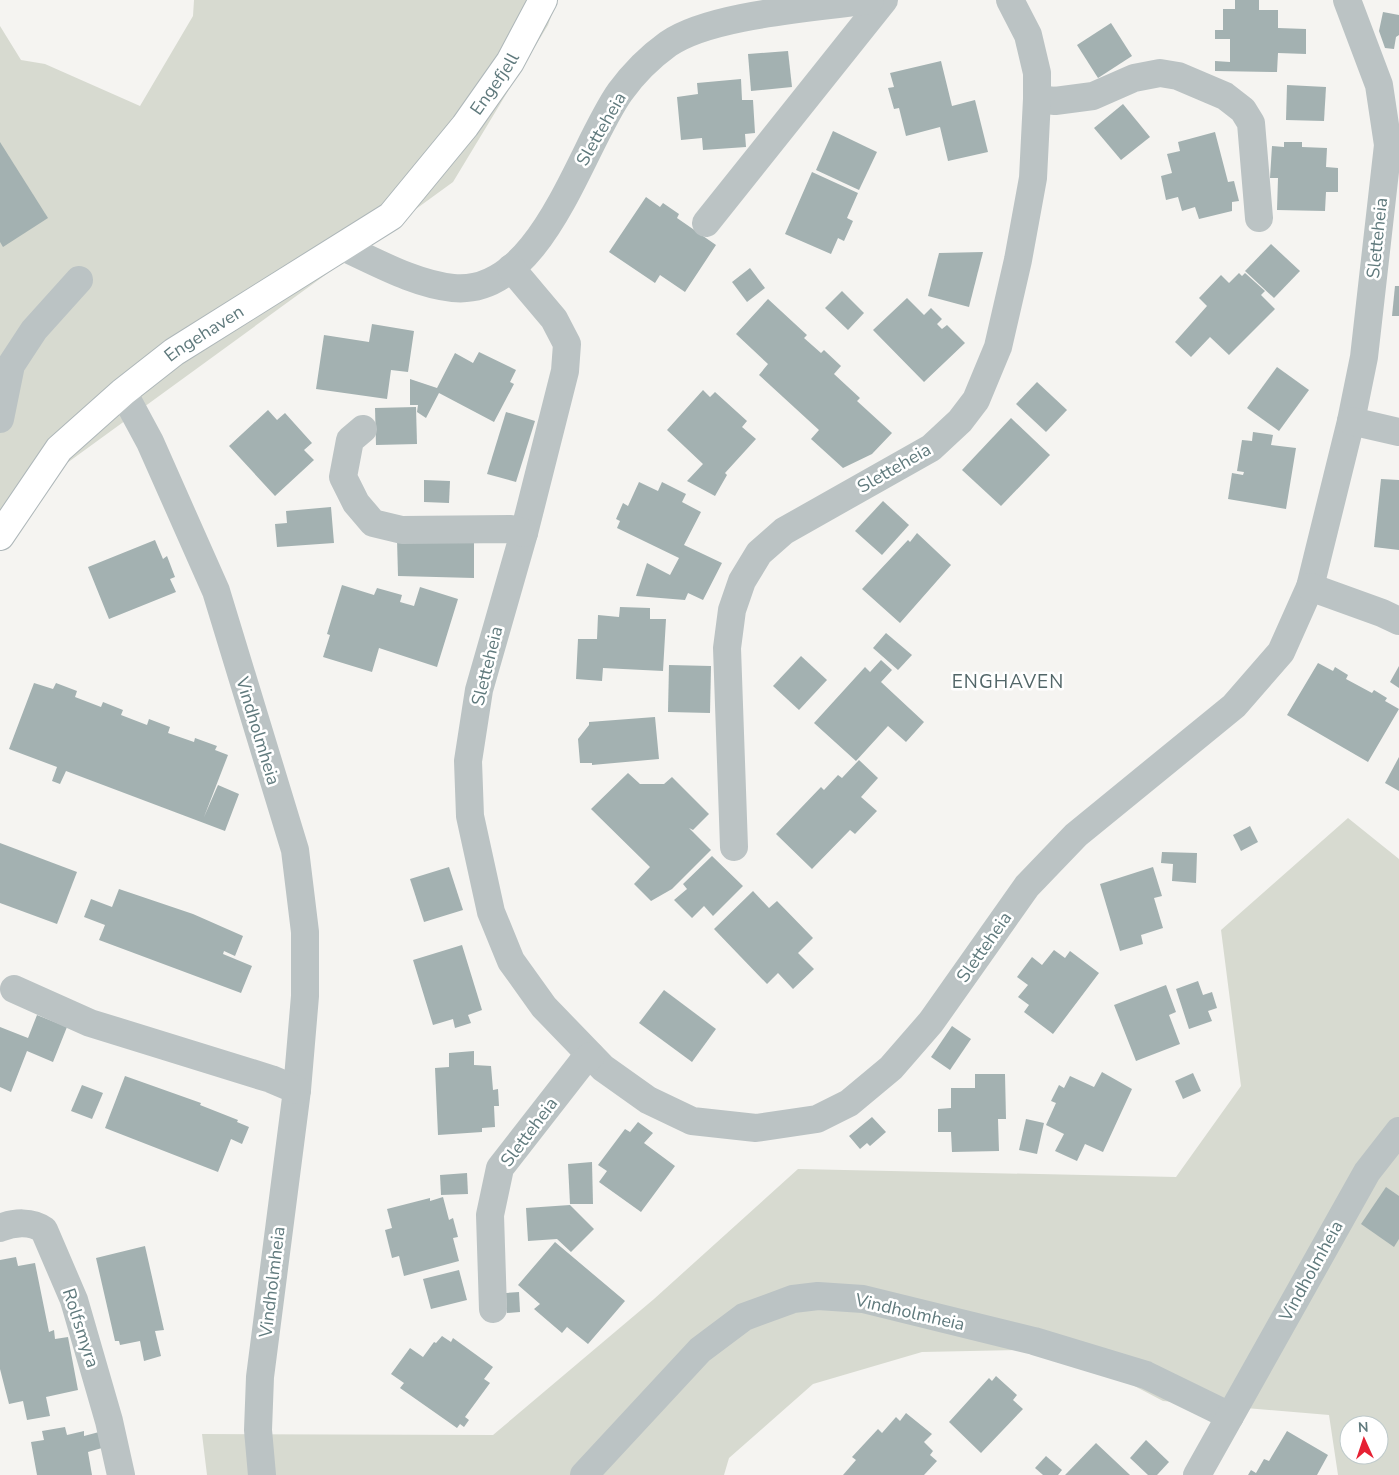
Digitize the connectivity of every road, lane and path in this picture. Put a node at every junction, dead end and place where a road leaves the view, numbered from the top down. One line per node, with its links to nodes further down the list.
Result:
1 (542, 0): 7 (street, Engefjell)
2 (870, 0): 11 (street, Sletteheia)
3 (884, 0): 9 (street)
4 (1010, 0): 6 (street, Sletteheia)
5 (1347, 0): 15 (street, Sletteheia)
6 (1037, 99): 8 (street); 22 (street, Sletteheia)
7 (436, 161): 10 (street, Engehaven)
8 (1259, 218)
9 (706, 223)
10 (343, 248): 11 (street, Sletteheia); 13 (street, Engehaven)
11 (511, 268): 19 (street, Sletteheia)
12 (79, 280): 14 (street)
13 (123, 392): 18 (street, Engehaven); 25 (street, Vindholmheia)
14 (0, 419)
15 (1351, 421): 17 (street); 20 (street, Sletteheia)
16 (363, 429): 19 (street)
17 (1399, 432)
18 (2, 527)
19 (524, 533): 24 (street, Sletteheia)
20 (1310, 587): 21 (street); 24 (street, Sletteheia)
21 (1399, 621)
22 (734, 847)
23 (14, 989): 25 (street)
24 (591, 1056): 28 (street, Sletteheia)
25 (297, 1090): 31 (street, Vindholmheia)
26 (1399, 1131): 29 (street, Vindholmheia)
27 (0, 1228): 30 (street, Rolfsmyra)
28 (493, 1309)
29 (1230, 1416): 32 (street, Vindholmheia); 33 (street, Vindholmheia)
30 (121, 1475)
31 (262, 1475)
32 (584, 1475)
33 (1197, 1475)

